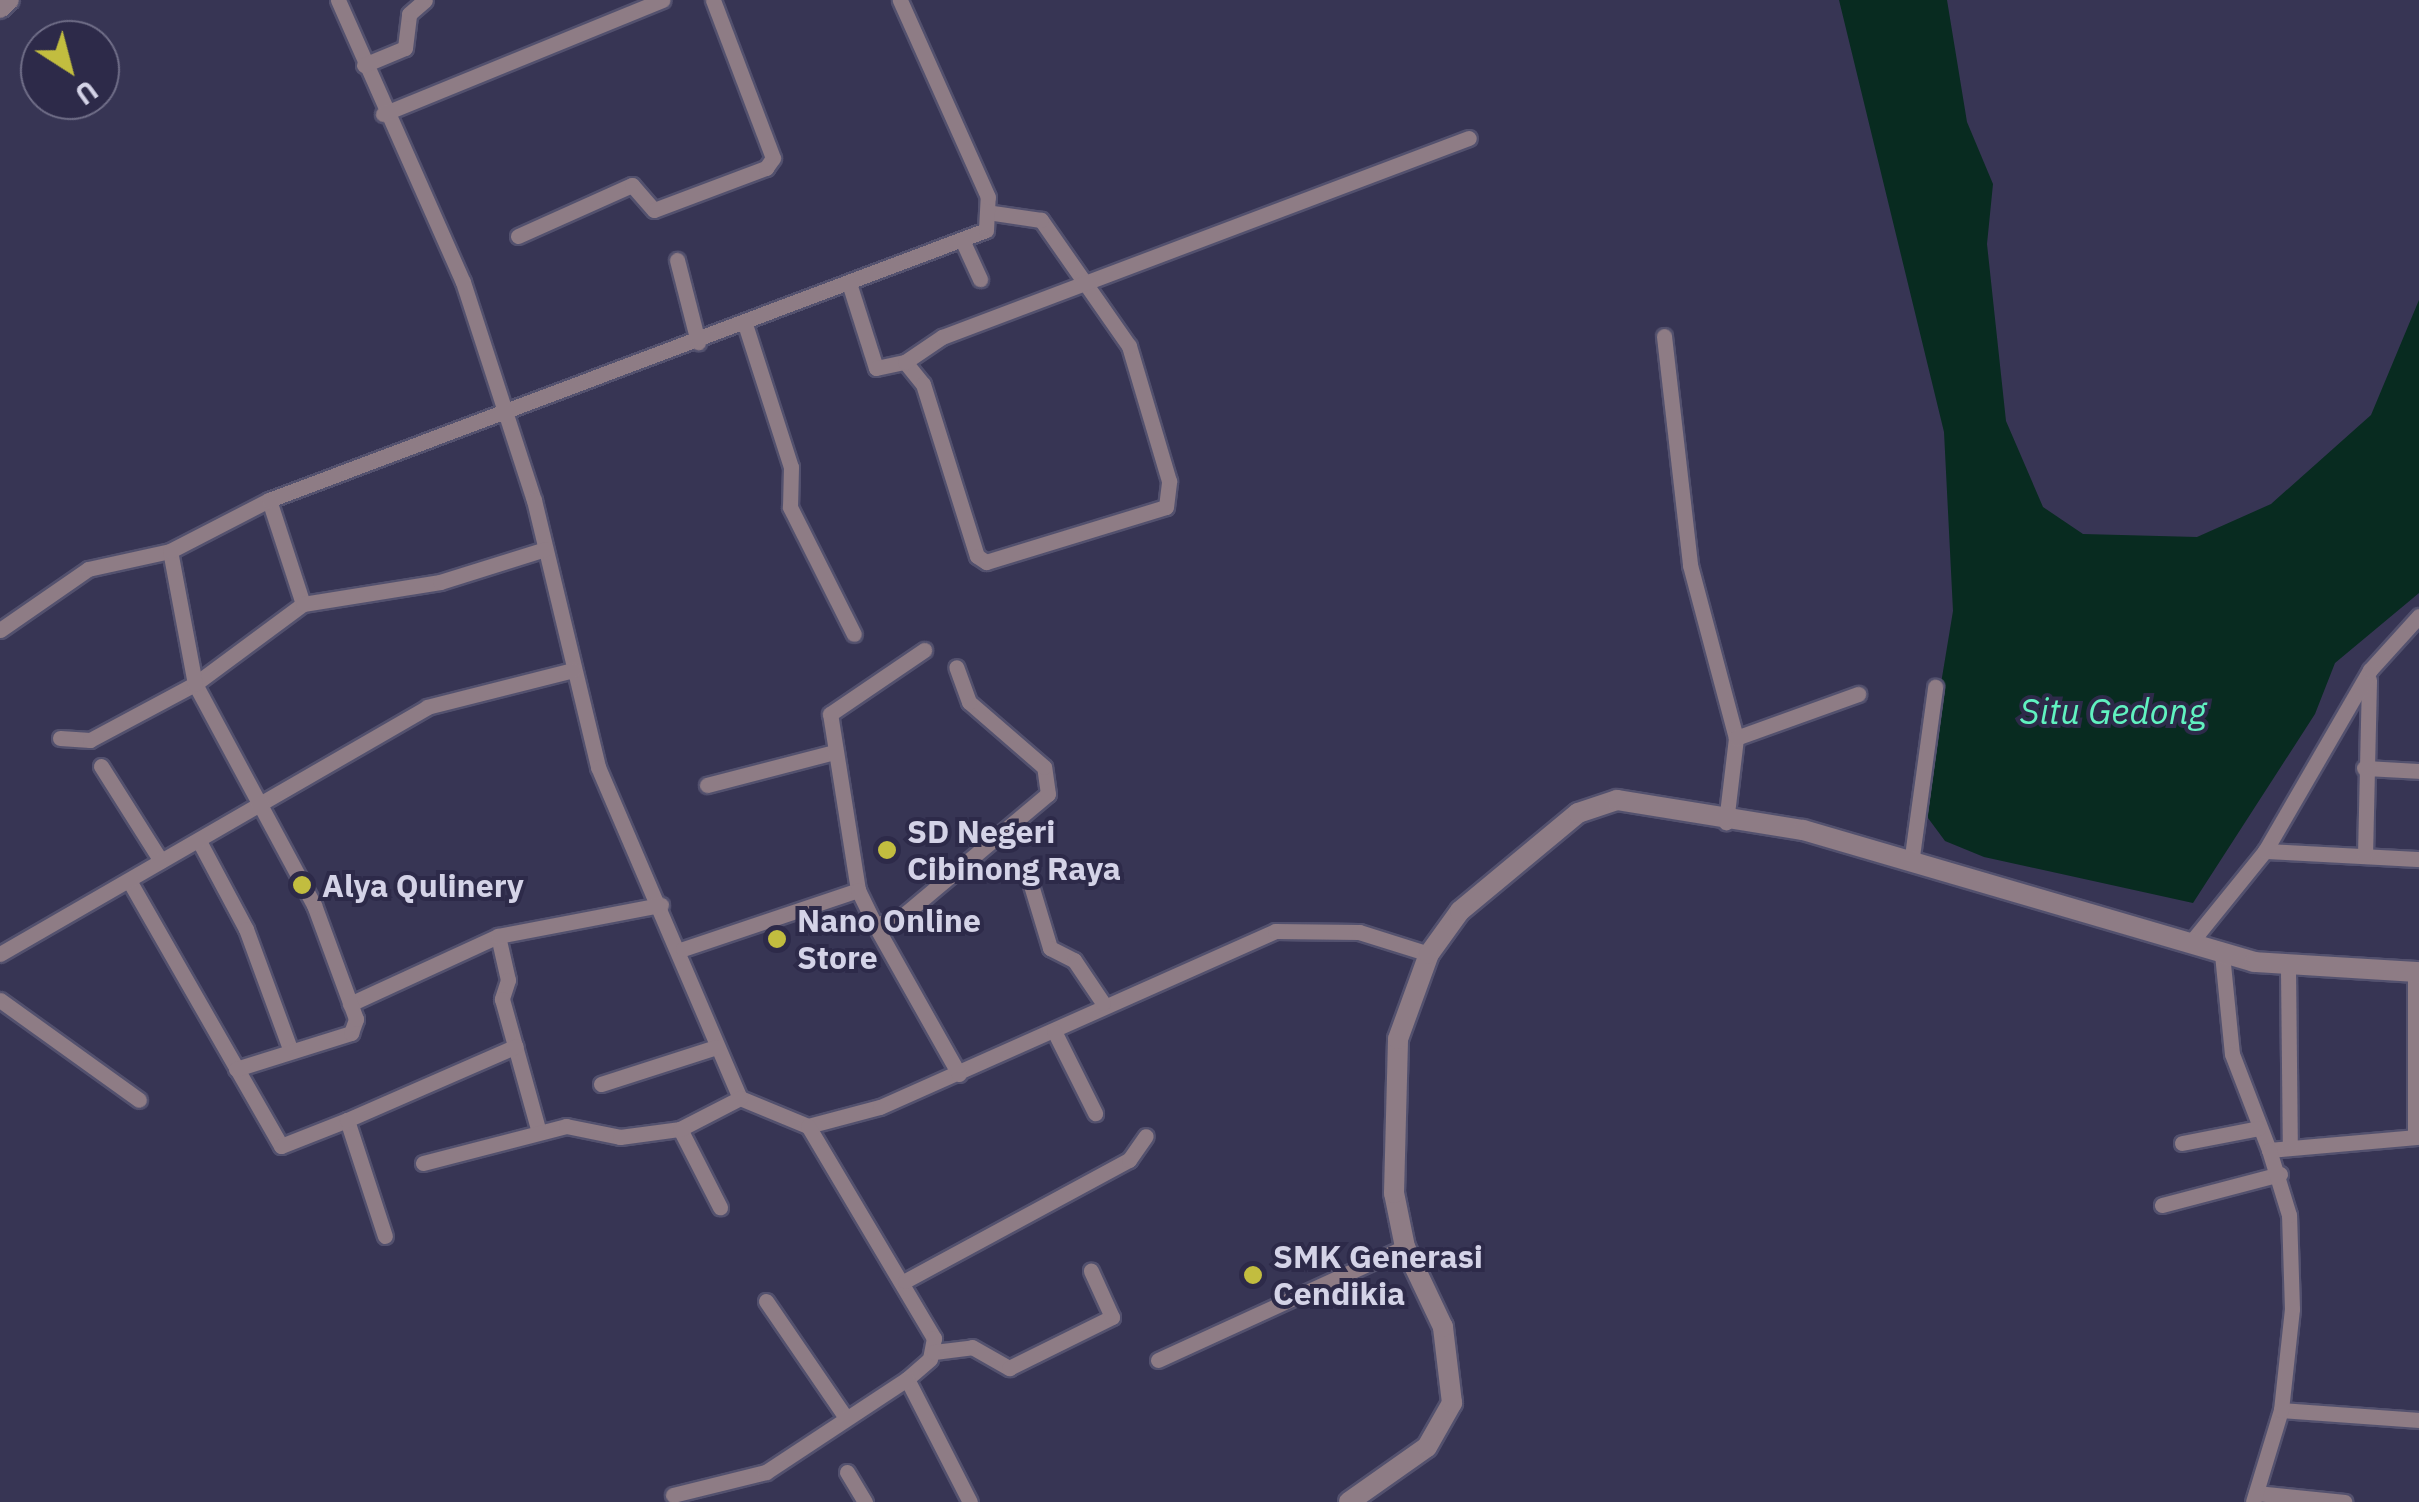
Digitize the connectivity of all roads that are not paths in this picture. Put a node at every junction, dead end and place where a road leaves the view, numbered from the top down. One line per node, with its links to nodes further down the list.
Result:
1 (9, 0): 7 (street)
2 (338, 0): 8 (street)
3 (426, 0): 8 (street)
4 (663, 0): 9 (street)
5 (713, 0): 12 (street)
6 (900, 0): 11 (street)
7 (0, 8)
8 (364, 64): 9 (street)
9 (383, 114): 22 (street)
10 (1469, 138): 17 (street)
11 (993, 213): 13 (street); 17 (street)
12 (518, 236)
13 (963, 242): 15 (street); 16 (street)
14 (677, 260): 20 (street)
15 (980, 279)
16 (849, 283): 18 (street); 21 (street)
17 (1093, 287): 21 (street); 21 (street)
18 (745, 324): 20 (street); 29 (street)
19 (1664, 336): 38 (street)
20 (698, 342): 22 (street)
21 (905, 362)
22 (505, 418): 23 (street); 24 (street)
23 (269, 500): 25 (street); 26 (street)
24 (545, 550): 26 (street); 32 (street)
25 (170, 551): 28 (street); 34 (street)
26 (303, 604): 34 (street)
27 (2419, 616): 33 (street)
28 (0, 630)
29 (854, 634)
30 (924, 650): 39 (street)
31 (956, 667): 56 (street)
32 (573, 670): 44 (street); 55 (street)
33 (2370, 670): 41 (street); 47 (street)
34 (195, 684): 37 (street); 44 (street)
35 (1935, 687): 48 (street)
36 (1858, 694): 38 (street)
37 (60, 738)
38 (1736, 738): 45 (street)
39 (835, 752): 43 (street); 54 (street)
40 (101, 766): 51 (street)
41 (2364, 768): 42 (street); 49 (street)
42 (2419, 771)
43 (707, 785)
44 (262, 802): 46 (street); 67 (street)
45 (1726, 822): 48 (street); 61 (street)
46 (199, 841): 51 (street); 70 (street)
47 (2265, 851): 49 (street); 58 (street)
48 (1912, 856): 58 (street)
49 (2364, 856): 50 (street)
50 (2419, 859)
51 (161, 861): 52 (street)
52 (131, 884): 60 (street); 73 (street)
53 (1032, 886): 66 (street)
54 (858, 890): 56 (street); 59 (street)
55 (661, 905): 57 (street); 59 (street)
56 (875, 925): 74 (street)
57 (498, 936): 67 (street); 71 (street)
58 (2192, 942): 62 (street)
59 (683, 949): 72 (street)
60 (0, 954)
61 (1429, 954): 66 (street); 94 (street)
62 (2222, 954): 63 (street); 81 (street)
63 (2288, 969): 64 (street); 87 (street)
64 (2417, 972): 68 (street)
65 (0, 1000): 77 (street)
66 (1103, 1002): 69 (street)
67 (350, 1004): 70 (street)
68 (2416, 1009): 85 (street)
69 (1054, 1032): 74 (street); 78 (street)
70 (289, 1046): 73 (street)
71 (516, 1046): 79 (street); 83 (street)
72 (716, 1047): 75 (street); 76 (street)
73 (236, 1069): 79 (street)
74 (959, 1074): 80 (street)
75 (601, 1084)
76 (740, 1098): 80 (street); 82 (street)
77 (139, 1100)
78 (1096, 1112)
79 (346, 1120): 93 (street)
80 (808, 1126): 96 (street)
81 (2259, 1128): 86 (street); 88 (street)
82 (680, 1129): 83 (street); 92 (street)
83 (539, 1132): 89 (street)
84 (1146, 1136): 96 (street)
85 (2417, 1137): 87 (street)
86 (2182, 1143)
87 (2290, 1147): 88 (street)
88 (2269, 1150): 90 (street)
89 (423, 1164)
90 (2280, 1174): 91 (street); 101 (street)
91 (2162, 1205)
92 (720, 1208)
93 (385, 1236)
94 (1406, 1247): 99 (street); 109 (street)
95 (1091, 1271): 98 (street)
96 (905, 1281): 98 (street)
97 (766, 1301): 102 (street)
98 (934, 1352): 100 (street)
99 (1158, 1360)
100 (906, 1379): 102 (street); 108 (street)
101 (2282, 1410): 103 (street); 106 (street)
102 (844, 1415): 105 (street)
103 (2419, 1420)
104 (847, 1472): 107 (street)
105 (673, 1495)
106 (2254, 1497): 110 (street)
107 (865, 1502)
108 (970, 1502)
109 (1348, 1502)
110 (2345, 1502)

